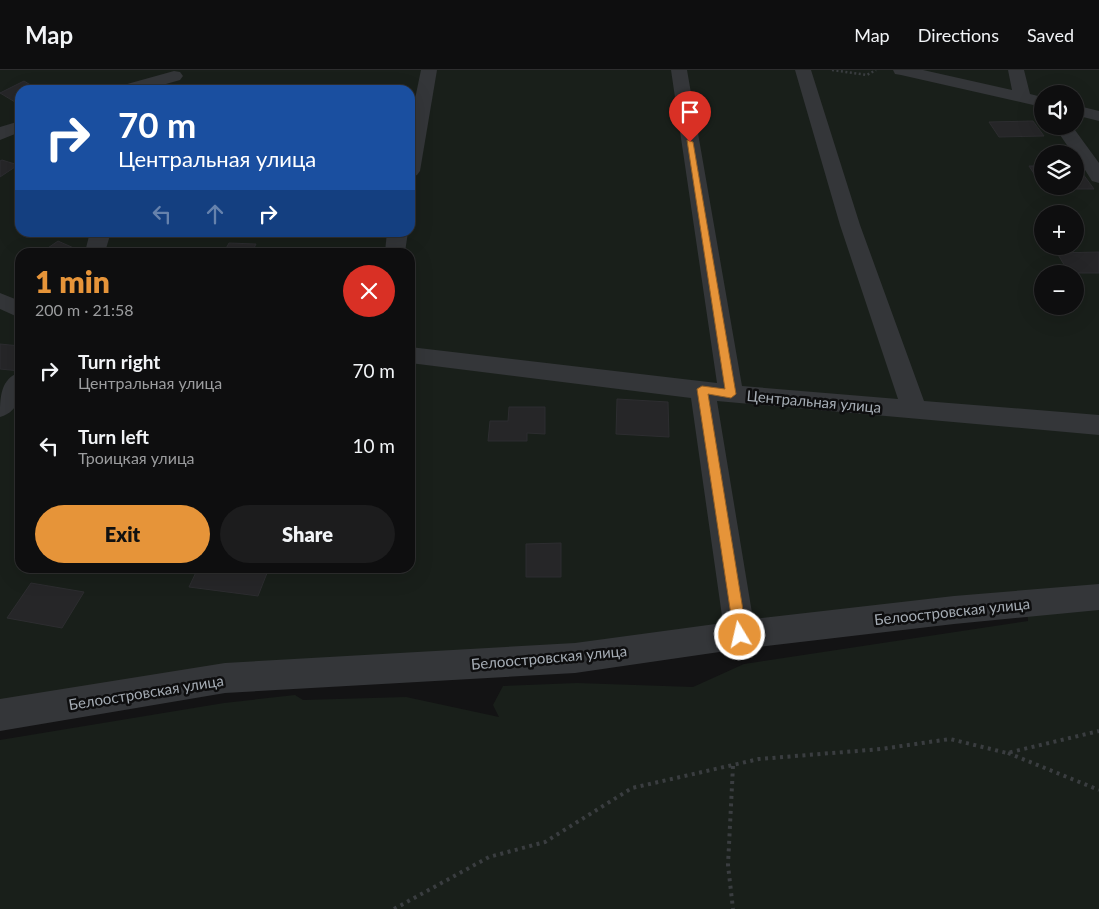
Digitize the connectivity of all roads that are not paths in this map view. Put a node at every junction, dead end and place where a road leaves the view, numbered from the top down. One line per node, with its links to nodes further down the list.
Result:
1 (429, 70): 15 (street)
2 (679, 70): 22 (street)
3 (803, 70): 24 (street)
4 (901, 70): 8 (street)
5 (1016, 70): 8 (street)
6 (173, 79): 7 (street)
7 (147, 85)
8 (1022, 97): 9 (street)
9 (1034, 100)
10 (1084, 112): 11 (street)
11 (1099, 116)
12 (15, 128): 13 (street)
13 (0, 134)
14 (1069, 135): 16 (street)
15 (415, 144)
16 (1099, 177)
17 (0, 300): 18 (street)
18 (15, 308)
19 (415, 356): 21 (street, Центральная улица)
20 (15, 388): 23 (street)
21 (702, 389): 22 (street, Центральная улица); 27 (street)
22 (731, 394): 24 (street, Центральная улица)
23 (0, 408)
24 (914, 409): 25 (street, Центральная улица)
25 (1099, 425)
26 (1099, 597): 27 (street, Белоостровская улица)
27 (740, 635): 28 (street, Белоостровская улица)
28 (0, 715)

